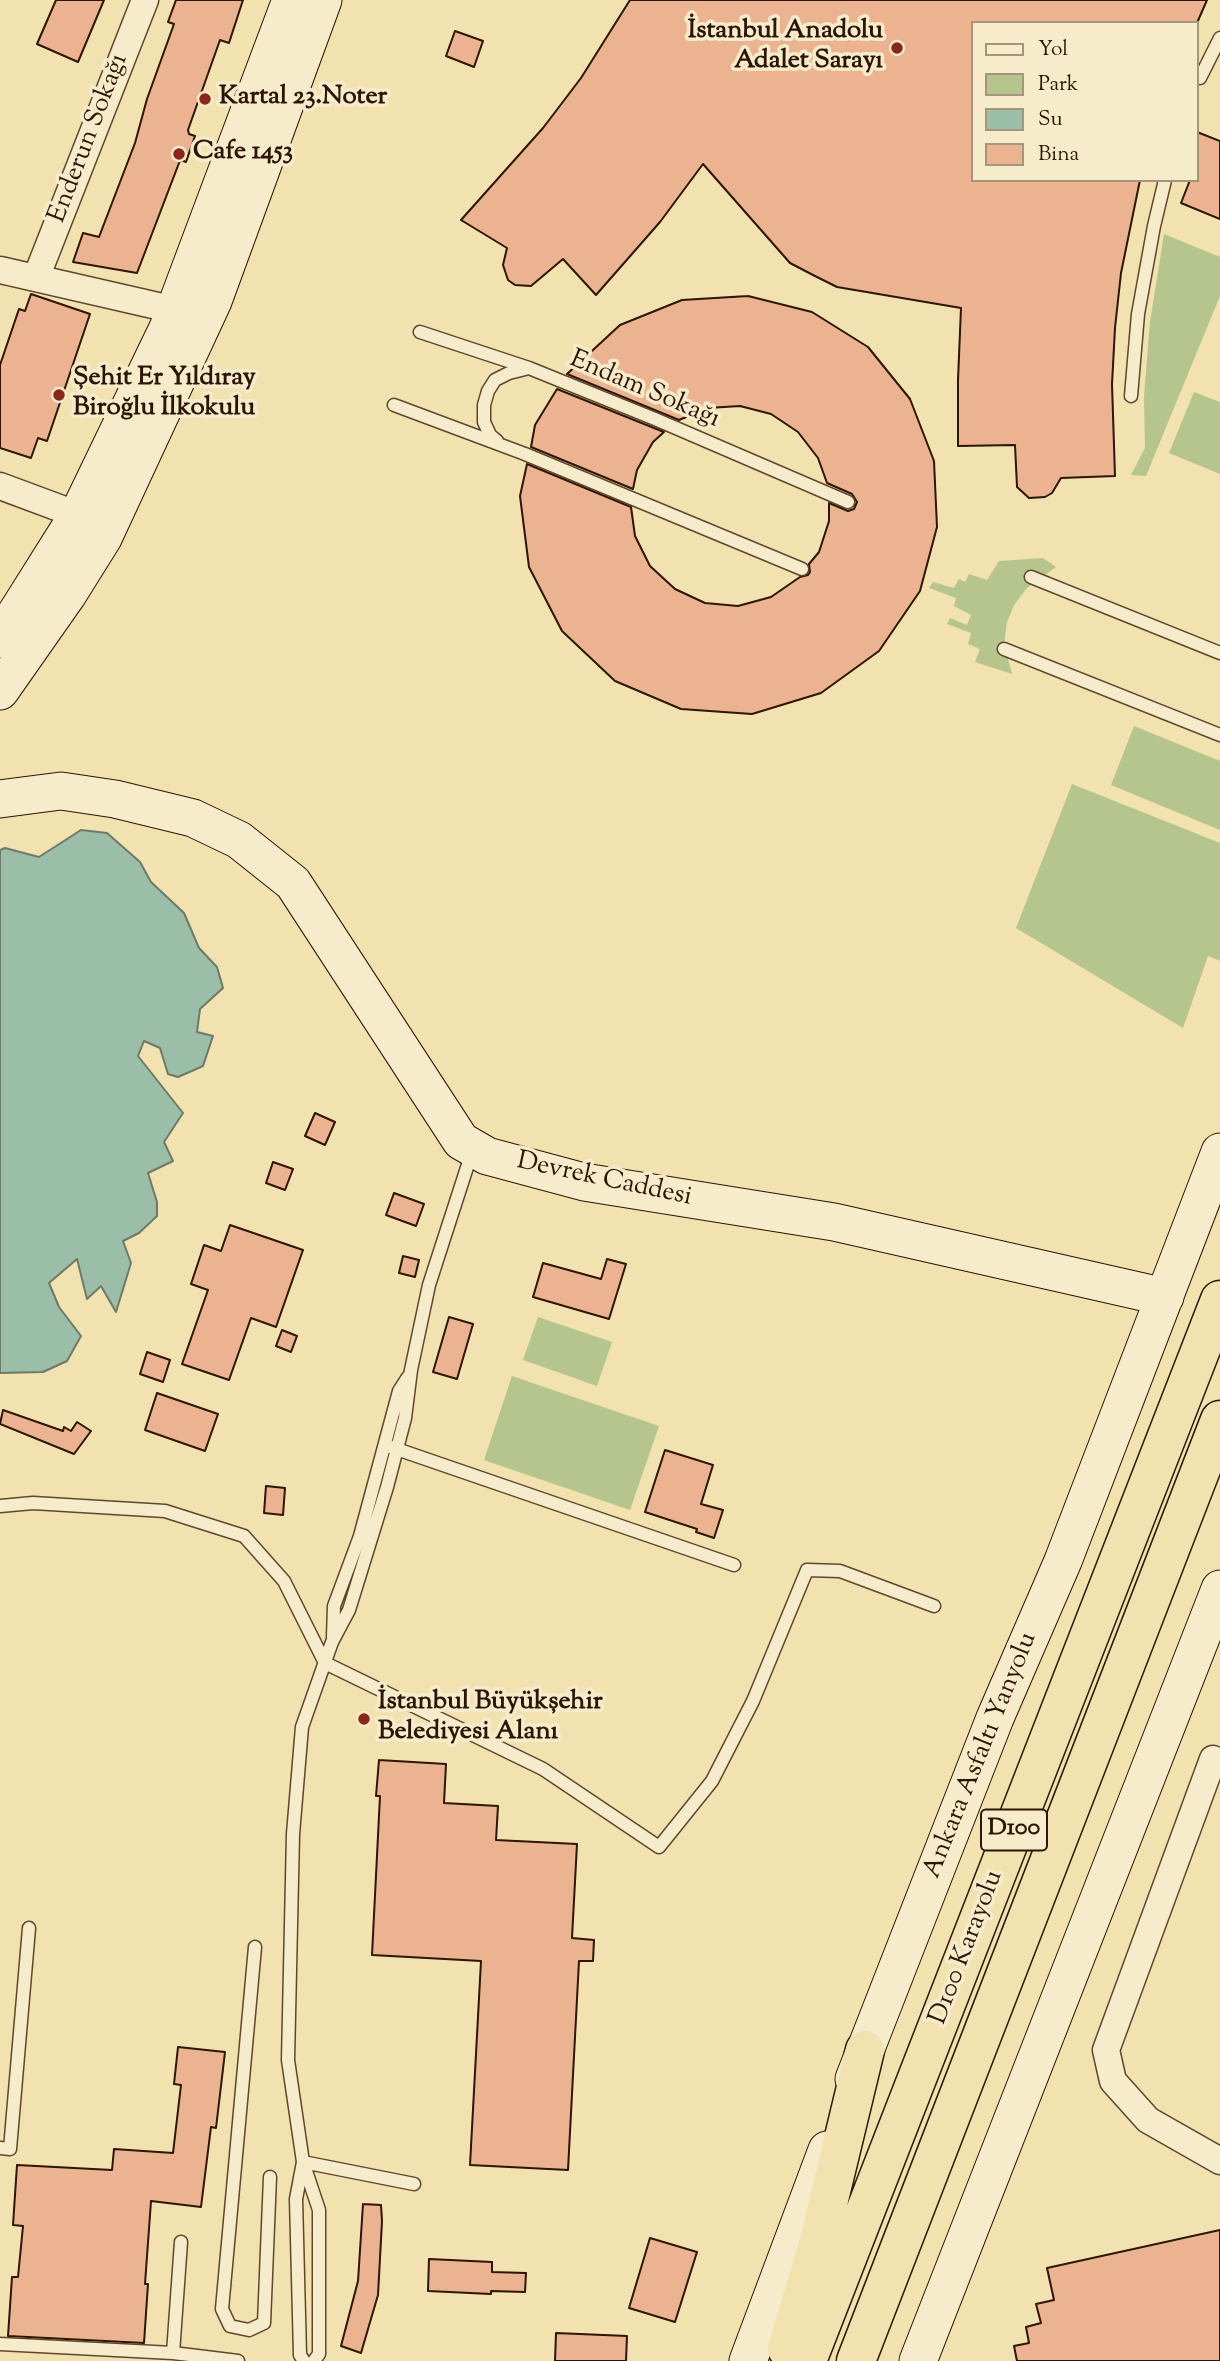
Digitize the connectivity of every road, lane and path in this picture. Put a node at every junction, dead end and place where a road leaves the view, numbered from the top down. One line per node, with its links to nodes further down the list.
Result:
1 (145, 0): 8 (street, Enderun Sokağı)
2 (290, 0): 9 (street)
3 (323, 0): 23 (street)
4 (1220, 38): 5 (lane)
5 (1200, 78)
6 (1165, 182): 12 (lane)
7 (0, 270): 8 (street)
8 (36, 278): 9 (street)
9 (175, 310): 17 (street)
10 (420, 332): 11 (lane, Endam Sokağı)
11 (529, 368): 14 (lane); 16 (lane, Endam Sokağı)
12 (1131, 396)
13 (394, 405): 14 (lane)
14 (505, 446): 18 (lane)
15 (0, 486): 17 (street)
16 (848, 502)
17 (78, 514): 20 (street)
18 (802, 569)
19 (1031, 577): 22 (lane)
20 (0, 639)
21 (1004, 649): 24 (lane)
22 (1220, 653)
23 (0, 691)
24 (1220, 735)
25 (1, 804): 26 (street, Devrek Caddesi)
26 (473, 1148): 28 (street, Devrek Caddesi); 31 (lane)
27 (1220, 1152): 28 (street, Ankara Asfaltı Yanyolu)
28 (1165, 1297): 40 (street, Ankara Asfaltı Yanyolu)
29 (1220, 1300): 55 (highway, D100 Karayolu / D100)
30 (1220, 1420): 56 (highway, D100 Karayolu / D100)
31 (391, 1447): 33 (lane); 36 (lane)
32 (0, 1506): 36 (lane)
33 (734, 1565)
34 (1220, 1589): 57 (street)
35 (934, 1606): 36 (lane)
36 (325, 1663): 43 (lane)
37 (1218, 1755): 42 (street)
38 (29, 1928): 41 (lane)
39 (255, 1947): 44 (lane)
40 (865, 2050): 53 (street, Ankara Asfaltı Yanyolu); 54 (highway)
41 (0, 2148)
42 (1220, 2161)
43 (303, 2162): 45 (lane); 51 (lane); 52 (lane)
44 (270, 2177)
45 (414, 2184)
46 (181, 2242): 48 (lane)
47 (0, 2344): 49 (lane)
48 (173, 2353): 49 (lane); 50 (lane)
49 (154, 2357)
50 (238, 2361)
51 (304, 2361)
52 (314, 2361)
53 (748, 2361)
54 (783, 2361)
55 (807, 2361)
56 (856, 2361)
57 (918, 2361)

